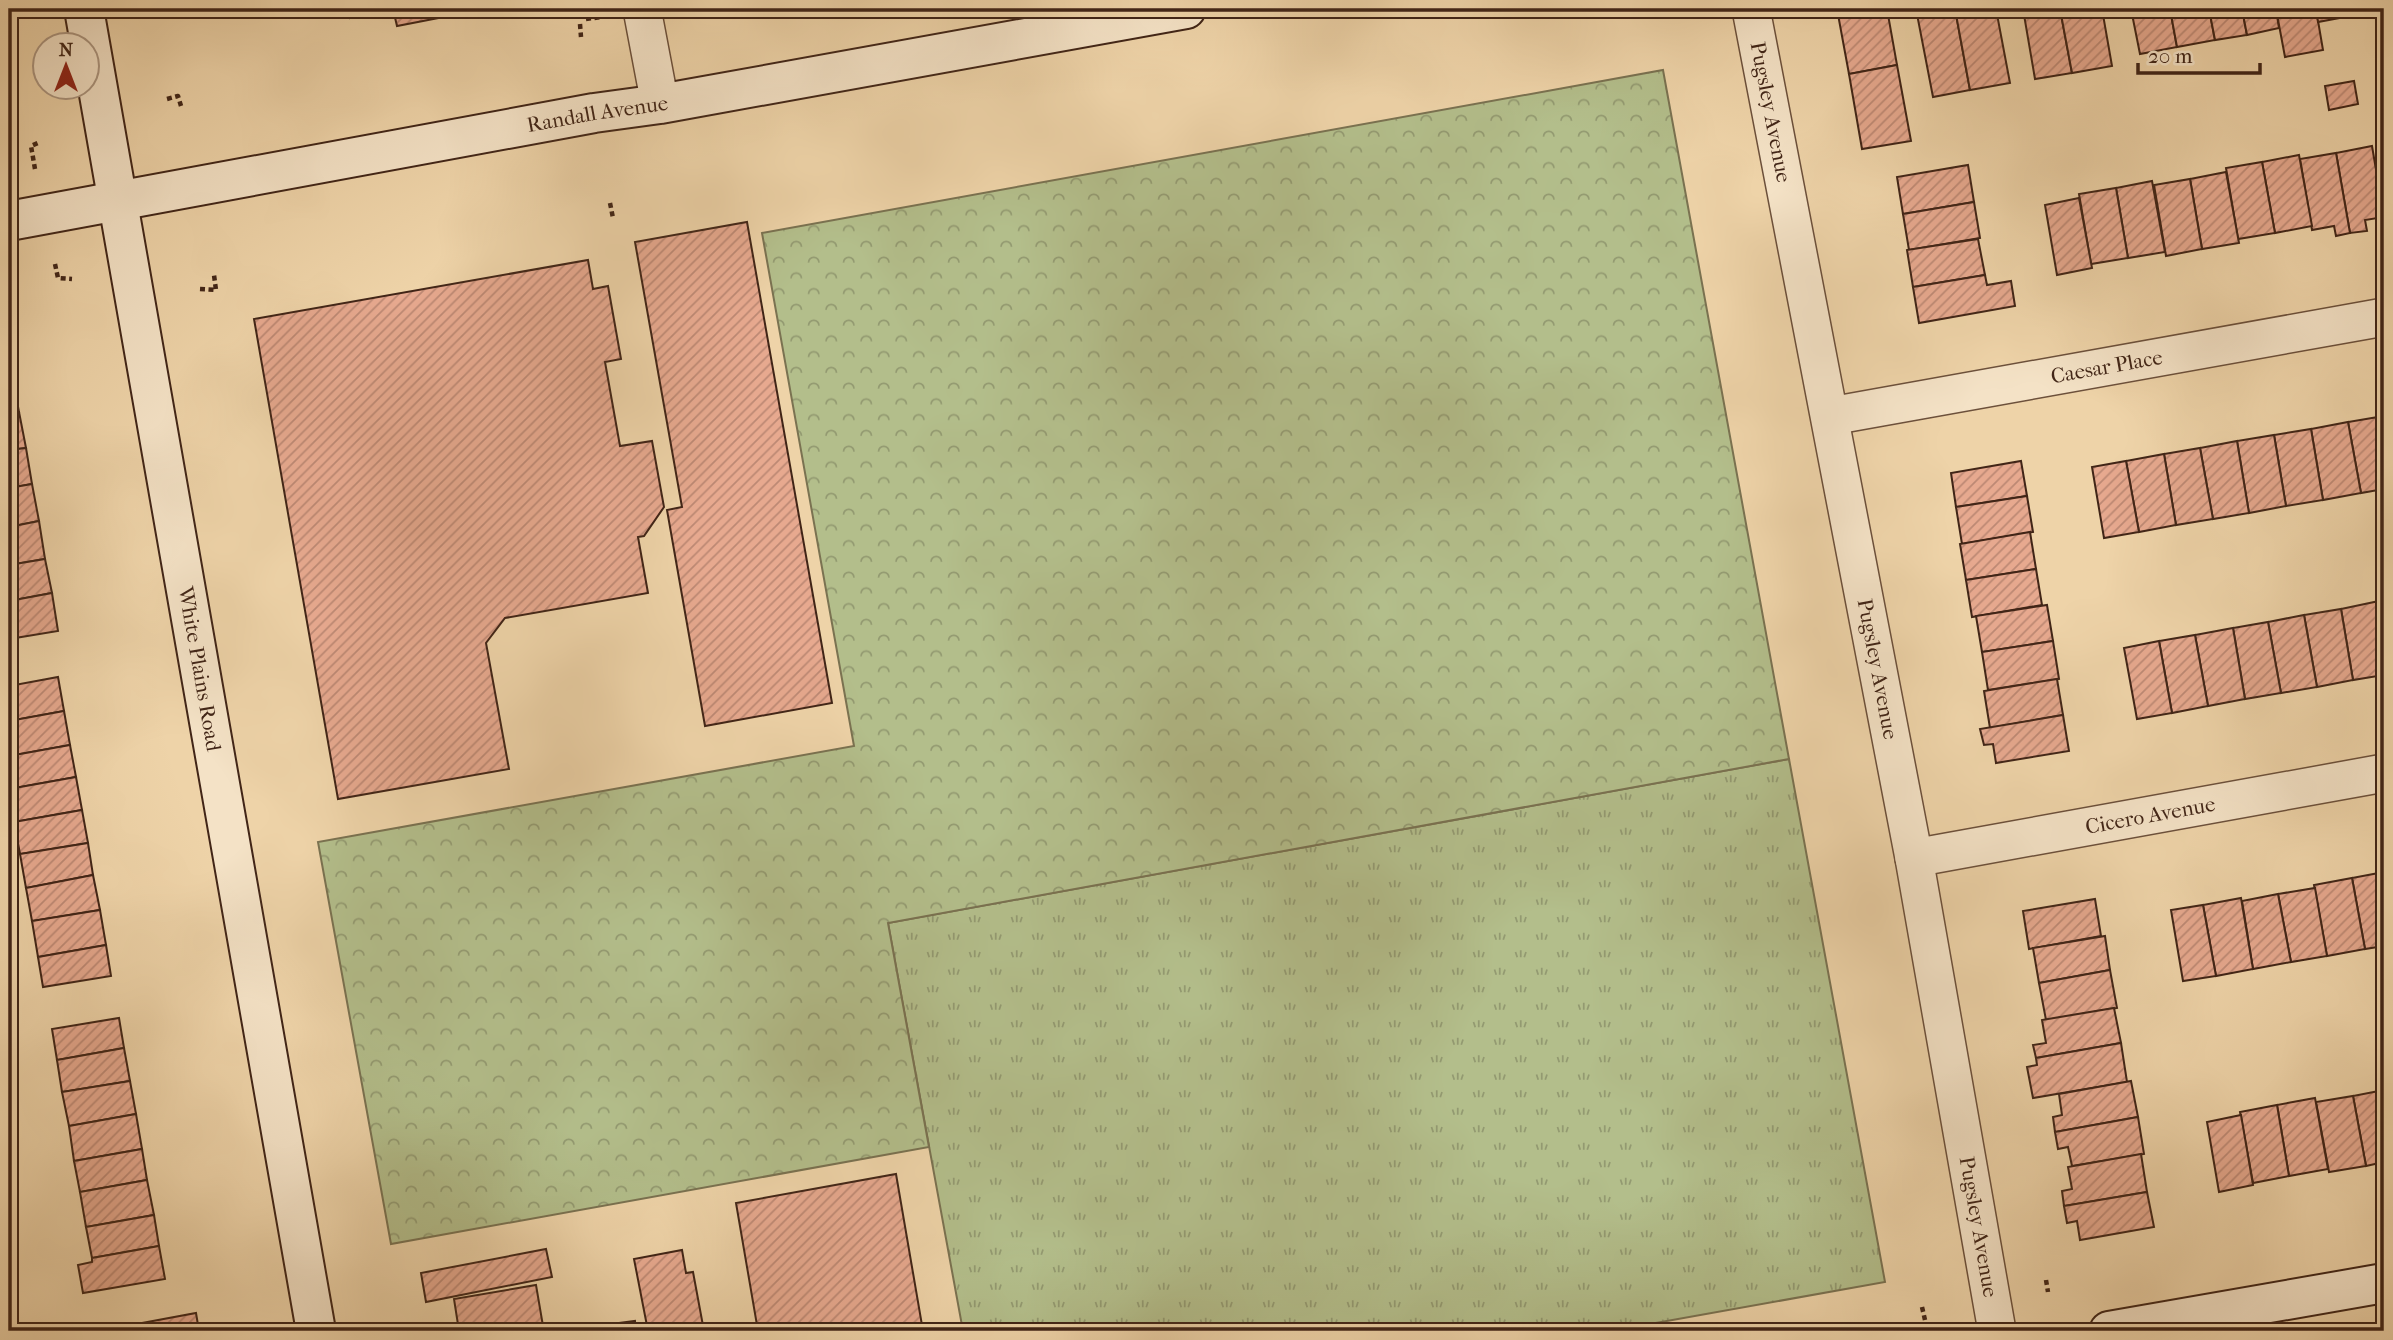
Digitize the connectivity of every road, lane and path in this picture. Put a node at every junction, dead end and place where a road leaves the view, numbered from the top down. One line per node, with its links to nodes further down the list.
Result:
1 (84, 9): 14 (main road, White Plains Road)
2 (642, 9): 10 (street)
3 (1186, 9): 10 (main road, Randall Avenue)
4 (1752, 9): 23 (street, Pugsley Avenue)
5 (602, 17): 6 (path)
6 (586, 19)
7 (580, 24): 8 (path)
8 (581, 37)
9 (167, 99): 11 (path)
10 (660, 104): 14 (main road, Randall Avenue)
11 (181, 106)
12 (40, 142): 13 (path)
13 (35, 169)
14 (119, 201): 17 (main road, Randall Avenue); 31 (main road, White Plains Road)
15 (610, 203): 16 (path)
16 (613, 218)
17 (9, 221)
18 (55, 264): 20 (path)
19 (214, 275): 21 (path)
20 (72, 279)
21 (200, 289)
22 (2384, 317): 23 (street, Caesar Place)
23 (1830, 416): 25 (street, Pugsley Avenue)
24 (2384, 773): 25 (street, Cicero Avenue)
25 (1914, 858): 32 (street, Pugsley Avenue)
26 (2046, 1280): 28 (path)
27 (2384, 1283): 33 (main road)
28 (2048, 1292)
29 (1922, 1307): 30 (path)
30 (1925, 1320)
31 (316, 1331)
32 (1997, 1331)
33 (2109, 1331)

